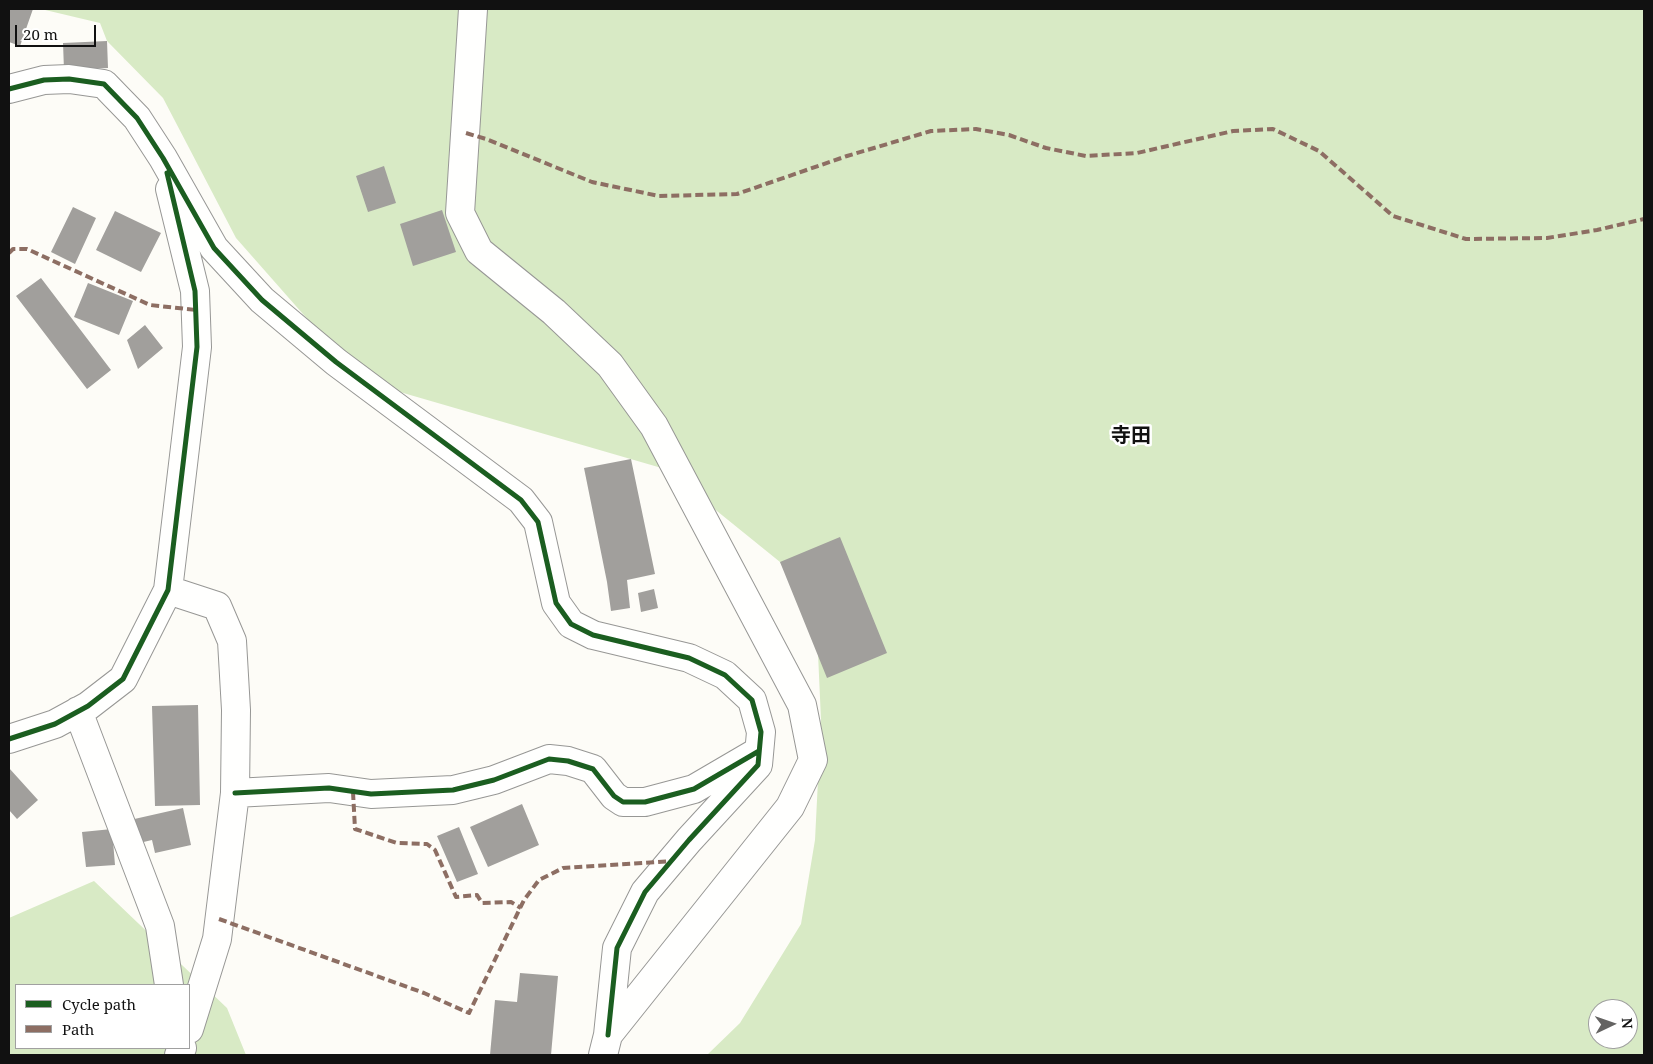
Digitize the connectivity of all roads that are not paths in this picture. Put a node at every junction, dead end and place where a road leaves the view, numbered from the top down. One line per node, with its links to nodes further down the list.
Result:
1 (473, 9): 11 (street)
2 (9, 89): 3 (street)
3 (163, 158): 4 (street); 7 (street)
4 (168, 590): 5 (street); 8 (street)
5 (78, 711): 6 (street); 9 (street)
6 (9, 739)
7 (759, 751): 8 (street); 11 (street)
8 (235, 793): 10 (street)
9 (169, 984)
10 (190, 1026)
11 (606, 1045)

